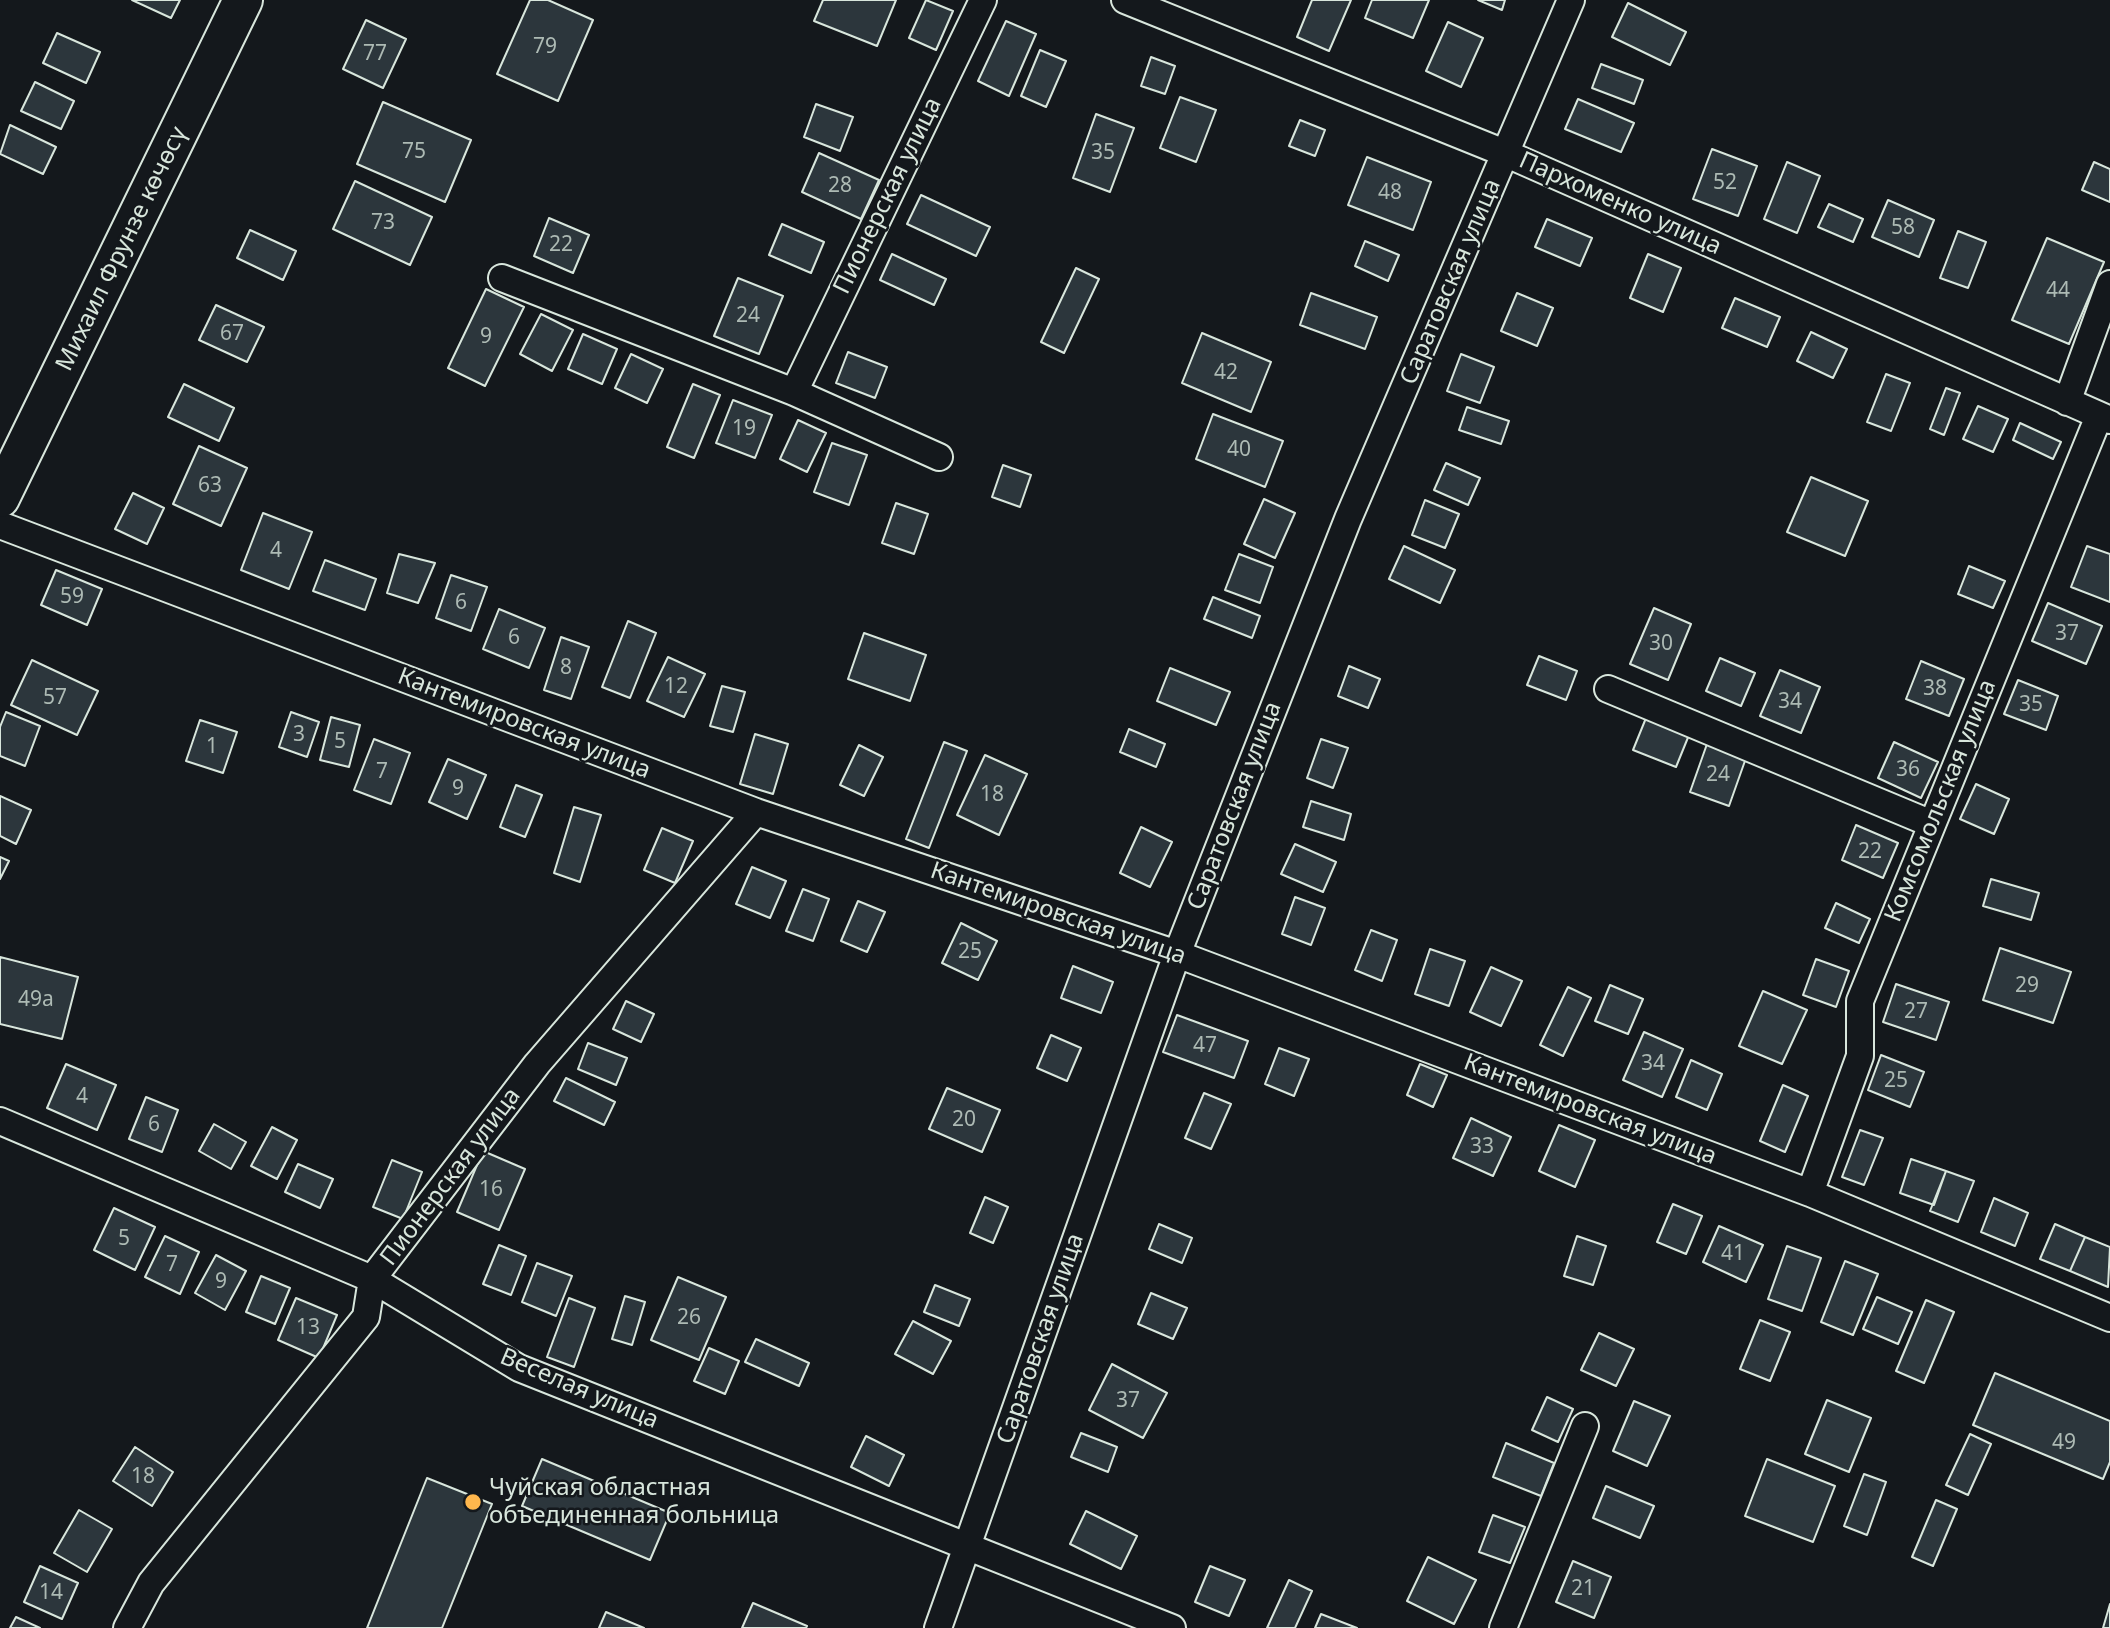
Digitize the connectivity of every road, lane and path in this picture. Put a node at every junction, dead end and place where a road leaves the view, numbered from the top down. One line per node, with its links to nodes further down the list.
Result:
1 (243, 0): 12 (main road, Михаил Фрунзе көчөсү)
2 (983, 0): 8 (street, Пионерская улица)
3 (1125, 0): 5 (street, Пархоменко улица)
4 (1572, 0): 5 (street, Саратовская улица)
5 (1507, 153): 9 (street, Пархоменко улица); 17 (street, Саратовская улица)
6 (502, 278): 8 (street)
7 (2110, 284): 9 (street)
8 (794, 392): 11 (street)
9 (2067, 402): 10 (street, Пархоменко улица)
10 (2104, 418): 16 (street, Комсомольская улица)
11 (939, 457)
12 (0, 498)
13 (0, 525): 15 (street, Кантемировская улица)
14 (1608, 689): 16 (street)
15 (756, 812): 17 (street, Кантемировская улица); 20 (street, Пионерская улица)
16 (1931, 824): 19 (street, Комсомольская улица)
17 (1177, 954): 19 (street, Кантемировская улица); 23 (street, Саратовская улица)
18 (0, 1121): 20 (street, Веселая улица)
19 (1810, 1193): 21 (street, Кантемировская улица)
20 (372, 1279): 23 (street, Веселая улица); 24 (street, Пионерская улица)
21 (2110, 1318)
22 (1585, 1426): 27 (street)
23 (968, 1547): 25 (street, Саратовская улица); 26 (street, Веселая улица)
24 (127, 1628)
25 (938, 1628)
26 (1172, 1628)
27 (1503, 1628)

